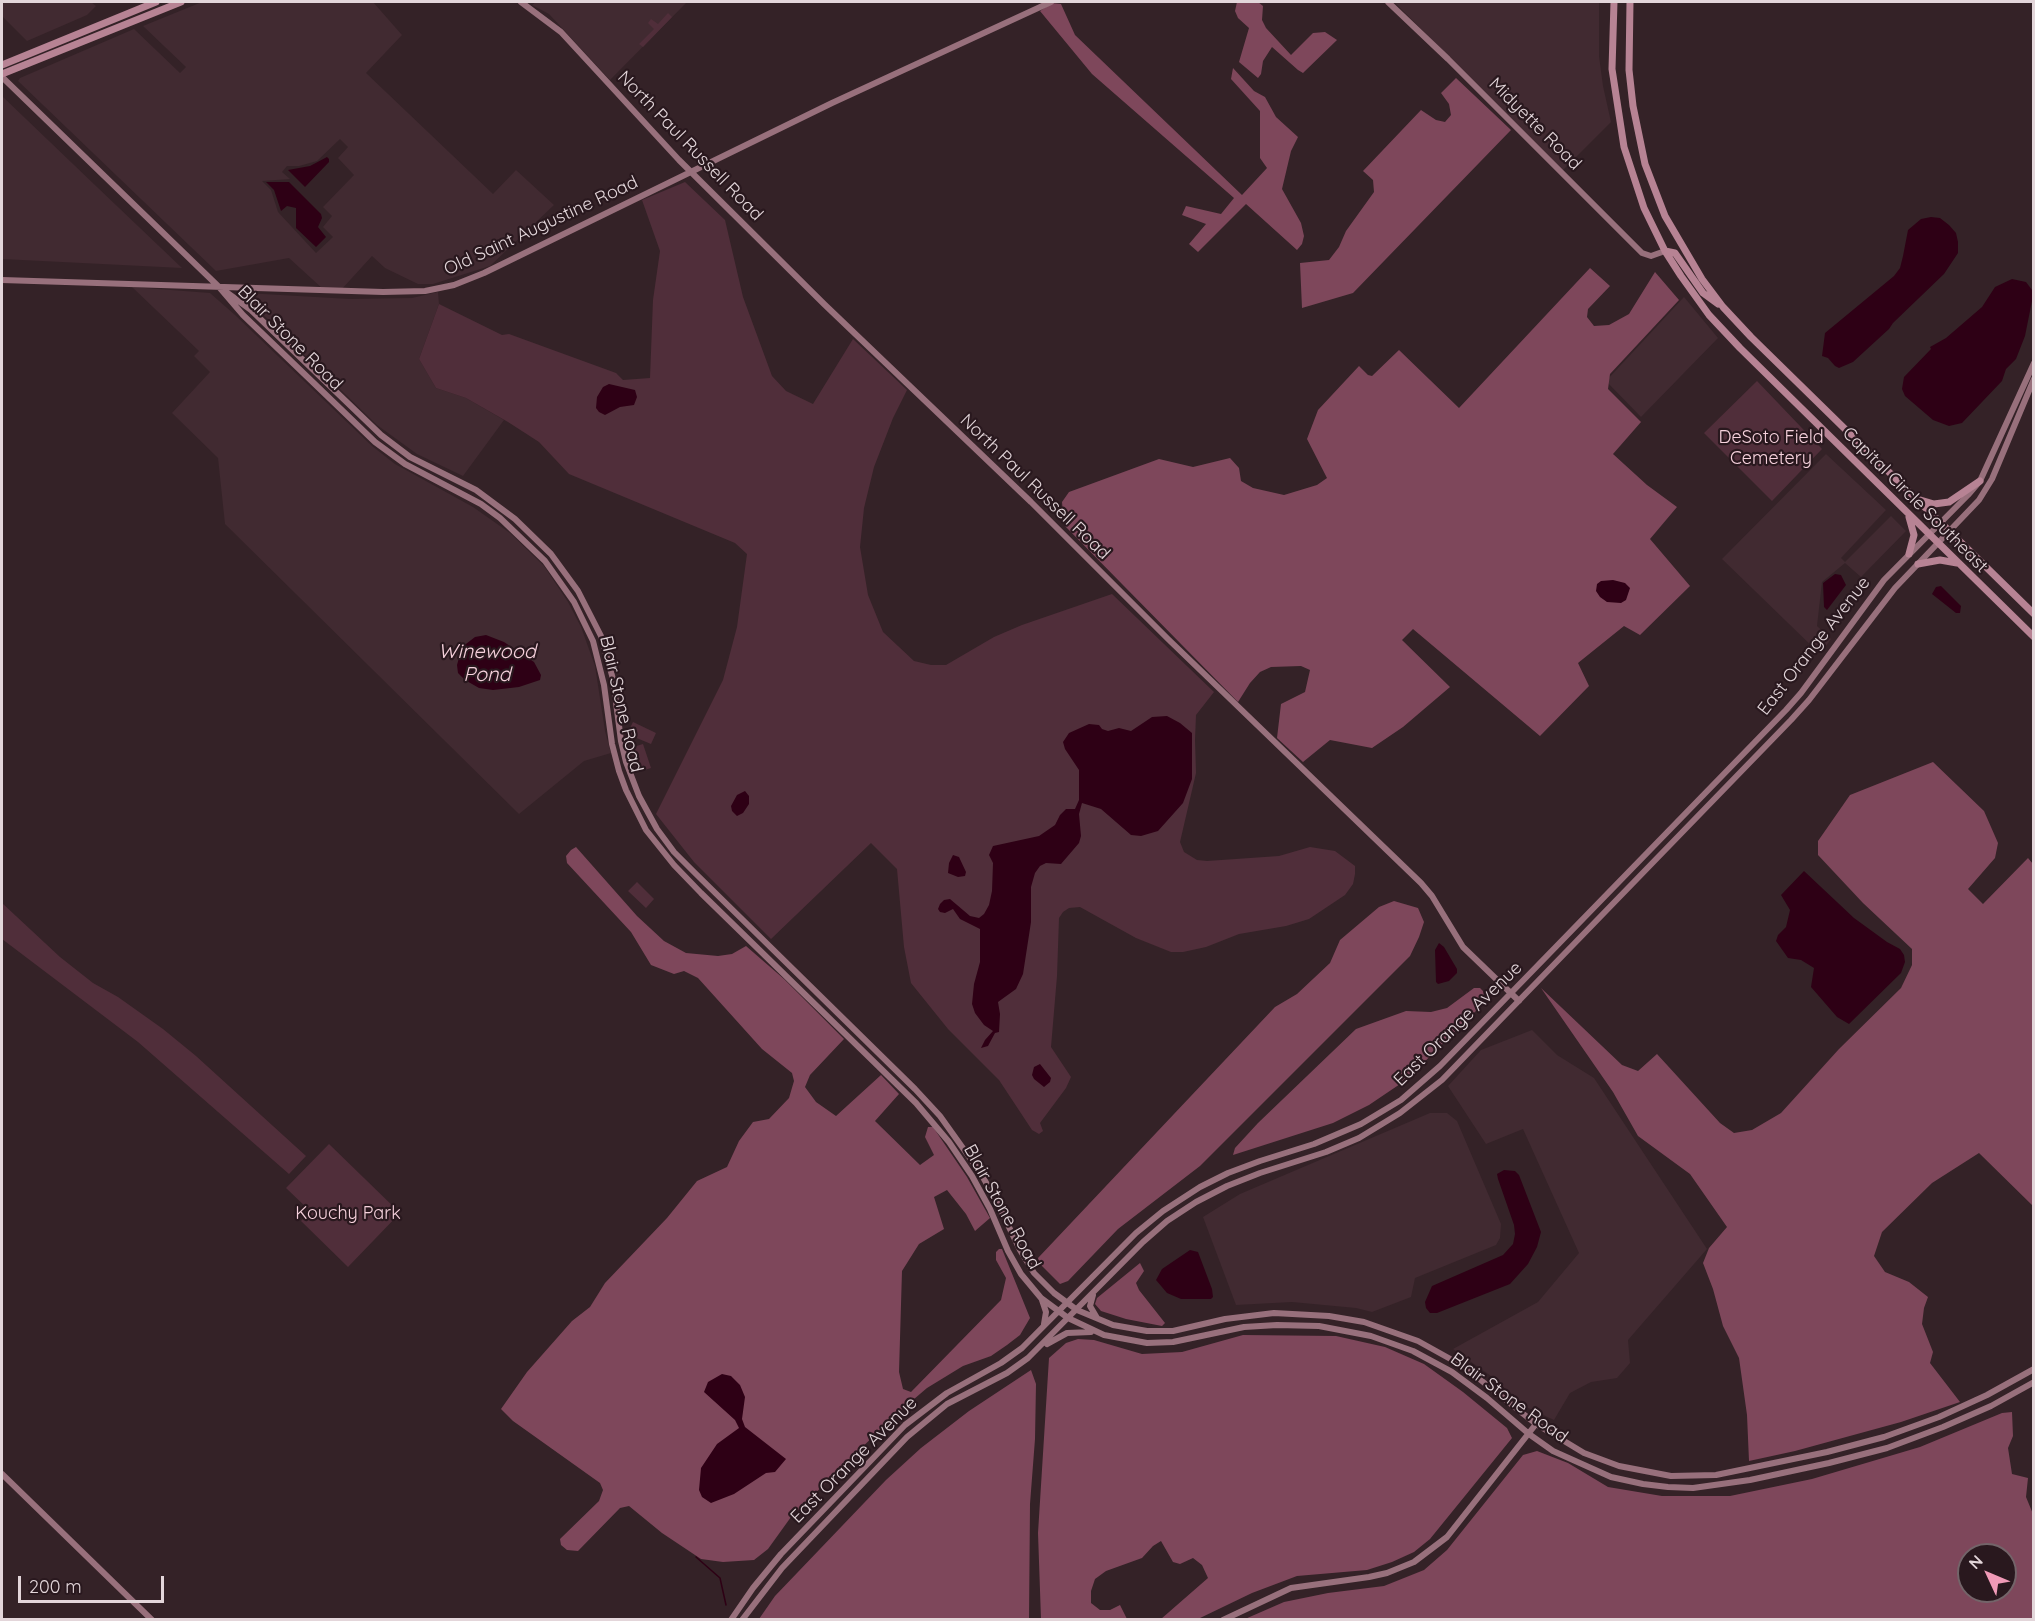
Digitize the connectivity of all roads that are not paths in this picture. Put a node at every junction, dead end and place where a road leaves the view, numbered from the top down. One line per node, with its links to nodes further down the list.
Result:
1 (156, 2): 9 (main road)
2 (181, 2): 8 (main road)
3 (521, 2): 11 (street, North Paul Russell Road)
4 (1051, 2): 11 (street, Old Saint Augustine Road)
5 (1388, 2): 12 (street, Midyette Road)
6 (1614, 2): 12 (main road, Capital Circle Southeast)
7 (1630, 2): 15 (main road, Capital Circle Southeast)
8 (171, 4): 10 (main road)
9 (2, 65)
10 (2, 76): 14 (street, Blair Stone Road)
11 (691, 171): 14 (street, Old Saint Augustine Road); 48 (street, North Paul Russell Road)
12 (1665, 251): 15 (main road); 29 (main road, Capital Circle Southeast)
13 (2, 280): 14 (street, Old Saint Augustine Road)
14 (219, 287): 16 (street, Blair Stone Road); 17 (street, Blair Stone Road)
15 (1723, 307): 27 (main road, Capital Circle Southeast)
16 (285, 344): 17 (street); 18 (street, Blair Stone Road)
17 (279, 350): 19 (street, Blair Stone Road)
18 (293, 351): 19 (street); 22 (street, Blair Stone Road)
19 (286, 357): 23 (street, Blair Stone Road)
20 (2034, 363): 26 (street, East Orange Avenue)
21 (2034, 379): 32 (street, East Orange Avenue)
22 (341, 397): 23 (street); 24 (street, Blair Stone Road)
23 (335, 404): 25 (street, Blair Stone Road)
24 (410, 457): 25 (street); 28 (street, Blair Stone Road)
25 (405, 464): 30 (street, Blair Stone Road)
26 (1980, 482): 27 (main road); 31 (street, East Orange Avenue)
27 (1915, 498): 31 (main road, Capital Circle Southeast)
28 (504, 510): 30 (street); 38 (street, Blair Stone Road)
29 (1908, 514): 33 (main road, Capital Circle Southeast); 35 (main road)
30 (499, 517): 39 (street, Blair Stone Road)
31 (1940, 524): 32 (main road, Capital Circle Southeast); 33 (street, East Orange Avenue)
32 (1950, 532): 34 (street, East Orange Avenue); 40 (main road, Capital Circle Southeast)
33 (1928, 534): 34 (main road, Capital Circle Southeast); 35 (street, East Orange Avenue)
34 (1938, 544): 36 (main road, Capital Circle Southeast); 37 (street, East Orange Avenue)
35 (1909, 554): 46 (street, East Orange Avenue)
36 (1957, 562): 37 (main road); 41 (main road, Capital Circle Southeast)
37 (1918, 564): 47 (street, East Orange Avenue)
38 (562, 568): 39 (street); 42 (street, Blair Stone Road)
39 (555, 574): 43 (street, Blair Stone Road)
40 (2034, 614)
41 (2034, 637)
42 (602, 639): 43 (street); 44 (street, Blair Stone Road)
43 (593, 641): 45 (street, Blair Stone Road)
44 (621, 741): 45 (street); 54 (street, Blair Stone Road)
45 (612, 744): 52 (street, Blair Stone Road)
46 (1658, 842): 47 (street); 48 (street, East Orange Avenue)
47 (1666, 850): 49 (street, East Orange Avenue)
48 (1512, 994): 49 (street, North Paul Russell Road); 50 (street, East Orange Avenue)
49 (1519, 1001): 51 (street, East Orange Avenue)
50 (1327, 1139): 51 (street); 54 (street, East Orange Avenue)
51 (1331, 1150): 53 (street, East Orange Avenue)
52 (1036, 1292): 56 (street, Blair Stone Road); 61 (street)
53 (1095, 1292): 55 (street, East Orange Avenue); 59 (street)
54 (1066, 1304): 55 (street, Blair Stone Road); 56 (street, East Orange Avenue)
55 (1077, 1310): 58 (street, East Orange Avenue); 59 (street, Blair Stone Road)
56 (1058, 1312): 58 (street, Blair Stone Road); 61 (street, East Orange Avenue)
57 (1302, 1314): 59 (street, Blair Stone Road); 60 (street); 66 (street, Blair Stone Road)
58 (1068, 1318): 62 (street, Blair Stone Road); 63 (street, East Orange Avenue)
59 (1105, 1323)
60 (1302, 1325): 62 (street, Blair Stone Road); 67 (street, Blair Stone Road)
61 (1041, 1329): 71 (street, East Orange Avenue)
62 (1095, 1332): 63 (street)
63 (1034, 1353): 72 (street, East Orange Avenue)
64 (2034, 1369): 68 (street, Blair Stone Road)
65 (2034, 1382): 70 (street, Blair Stone Road)
66 (1536, 1424): 67 (street); 68 (street, Blair Stone Road)
67 (1529, 1434): 70 (street, Blair Stone Road); 76 (street)
68 (1767, 1465): 70 (street)
69 (2, 1474): 73 (street)
70 (1768, 1476)
71 (819, 1515): 72 (street); 74 (street, East Orange Avenue)
72 (826, 1521): 75 (street, East Orange Avenue)
73 (152, 1620)
74 (730, 1620)
75 (742, 1620)
76 (1223, 1620)

